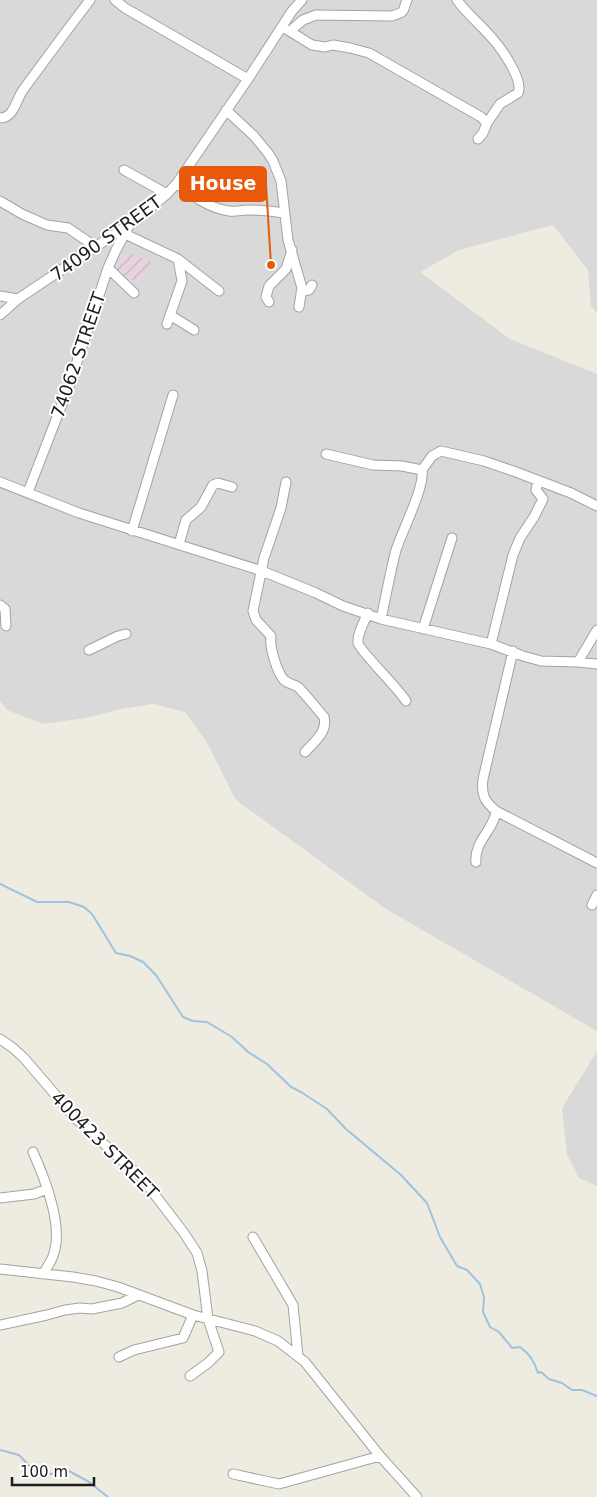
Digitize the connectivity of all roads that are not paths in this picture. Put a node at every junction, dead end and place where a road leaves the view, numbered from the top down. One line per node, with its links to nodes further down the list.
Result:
1 (90, 0): 9 (street)
2 (115, 0): 7 (street)
3 (302, 0): 6 (street, 74090 STREET)
4 (407, 0): 6 (street)
5 (457, 0): 10 (street)
6 (287, 29): 7 (street, 74090 STREET); 10 (street)
7 (248, 80): 8 (street, 74090 STREET)
8 (226, 110): 13 (street, 74090 STREET); 16 (street)
9 (0, 118)
10 (487, 123): 11 (street)
11 (478, 139)
12 (124, 170): 14 (street)
13 (177, 183): 14 (street, 74090 STREET); 16 (street)
14 (168, 194): 17 (street, 74090 STREET)
15 (0, 201): 20 (street)
16 (284, 213): 22 (street)
17 (134, 221): 18 (street, 74062 STREET); 19 (street, 74090 STREET)
18 (125, 234): 21 (street, 74062 STREET); 23 (street)
19 (110, 237): 20 (street, 74090 STREET); 21 (street)
20 (96, 247): 30 (street, 74090 STREET)
21 (116, 250): 24 (street, 74062 STREET)
22 (292, 250): 27 (street); 31 (street)
23 (178, 259): 26 (street); 34 (street)
24 (108, 268): 28 (street); 42 (street, 74062 STREET)
25 (312, 284): 27 (street)
26 (219, 290)
27 (301, 292): 32 (street)
28 (134, 293)
29 (0, 296): 30 (street)
30 (18, 299): 33 (street, 74090 STREET)
31 (267, 300)
32 (299, 307)
33 (0, 315)
34 (194, 330)
35 (173, 395): 44 (street)
36 (326, 454): 37 (street)
37 (422, 470): 38 (street); 50 (street)
38 (538, 481): 43 (street); 55 (street)
39 (0, 482): 42 (street)
40 (286, 482): 47 (street)
41 (232, 487): 46 (street)
42 (28, 492): 44 (street)
43 (597, 506)
44 (132, 530): 46 (street)
45 (452, 538): 52 (street)
46 (179, 544): 47 (street)
47 (262, 571): 49 (street); 61 (street)
48 (0, 605): 51 (street)
49 (368, 614): 50 (street); 60 (street)
50 (381, 619): 52 (street)
51 (6, 626)
52 (423, 629): 55 (street)
53 (597, 630): 58 (street)
54 (126, 634): 56 (street)
55 (491, 644): 57 (street)
56 (89, 650)
57 (513, 651): 58 (street); 62 (street)
58 (578, 662): 59 (street)
59 (597, 664)
60 (406, 701)
61 (305, 752)
62 (496, 811): 63 (street); 64 (street)
63 (476, 862)
64 (597, 863)
65 (597, 894): 66 (street)
66 (592, 905)
67 (0, 1039): 76 (street, 400423 STREET)
68 (34, 1152): 69 (street)
69 (48, 1189): 70 (street); 73 (street)
70 (0, 1198)
71 (253, 1237): 78 (street)
72 (0, 1269): 73 (street)
73 (43, 1274): 74 (street)
74 (138, 1296): 75 (street); 77 (street)
75 (193, 1315): 76 (street); 79 (street)
76 (208, 1319): 78 (street); 80 (street, 400423 STREET)
77 (0, 1325)
78 (298, 1356): 81 (street)
79 (119, 1357)
80 (190, 1376)
81 (380, 1456): 82 (street); 83 (street)
82 (233, 1474)
83 (418, 1497)

